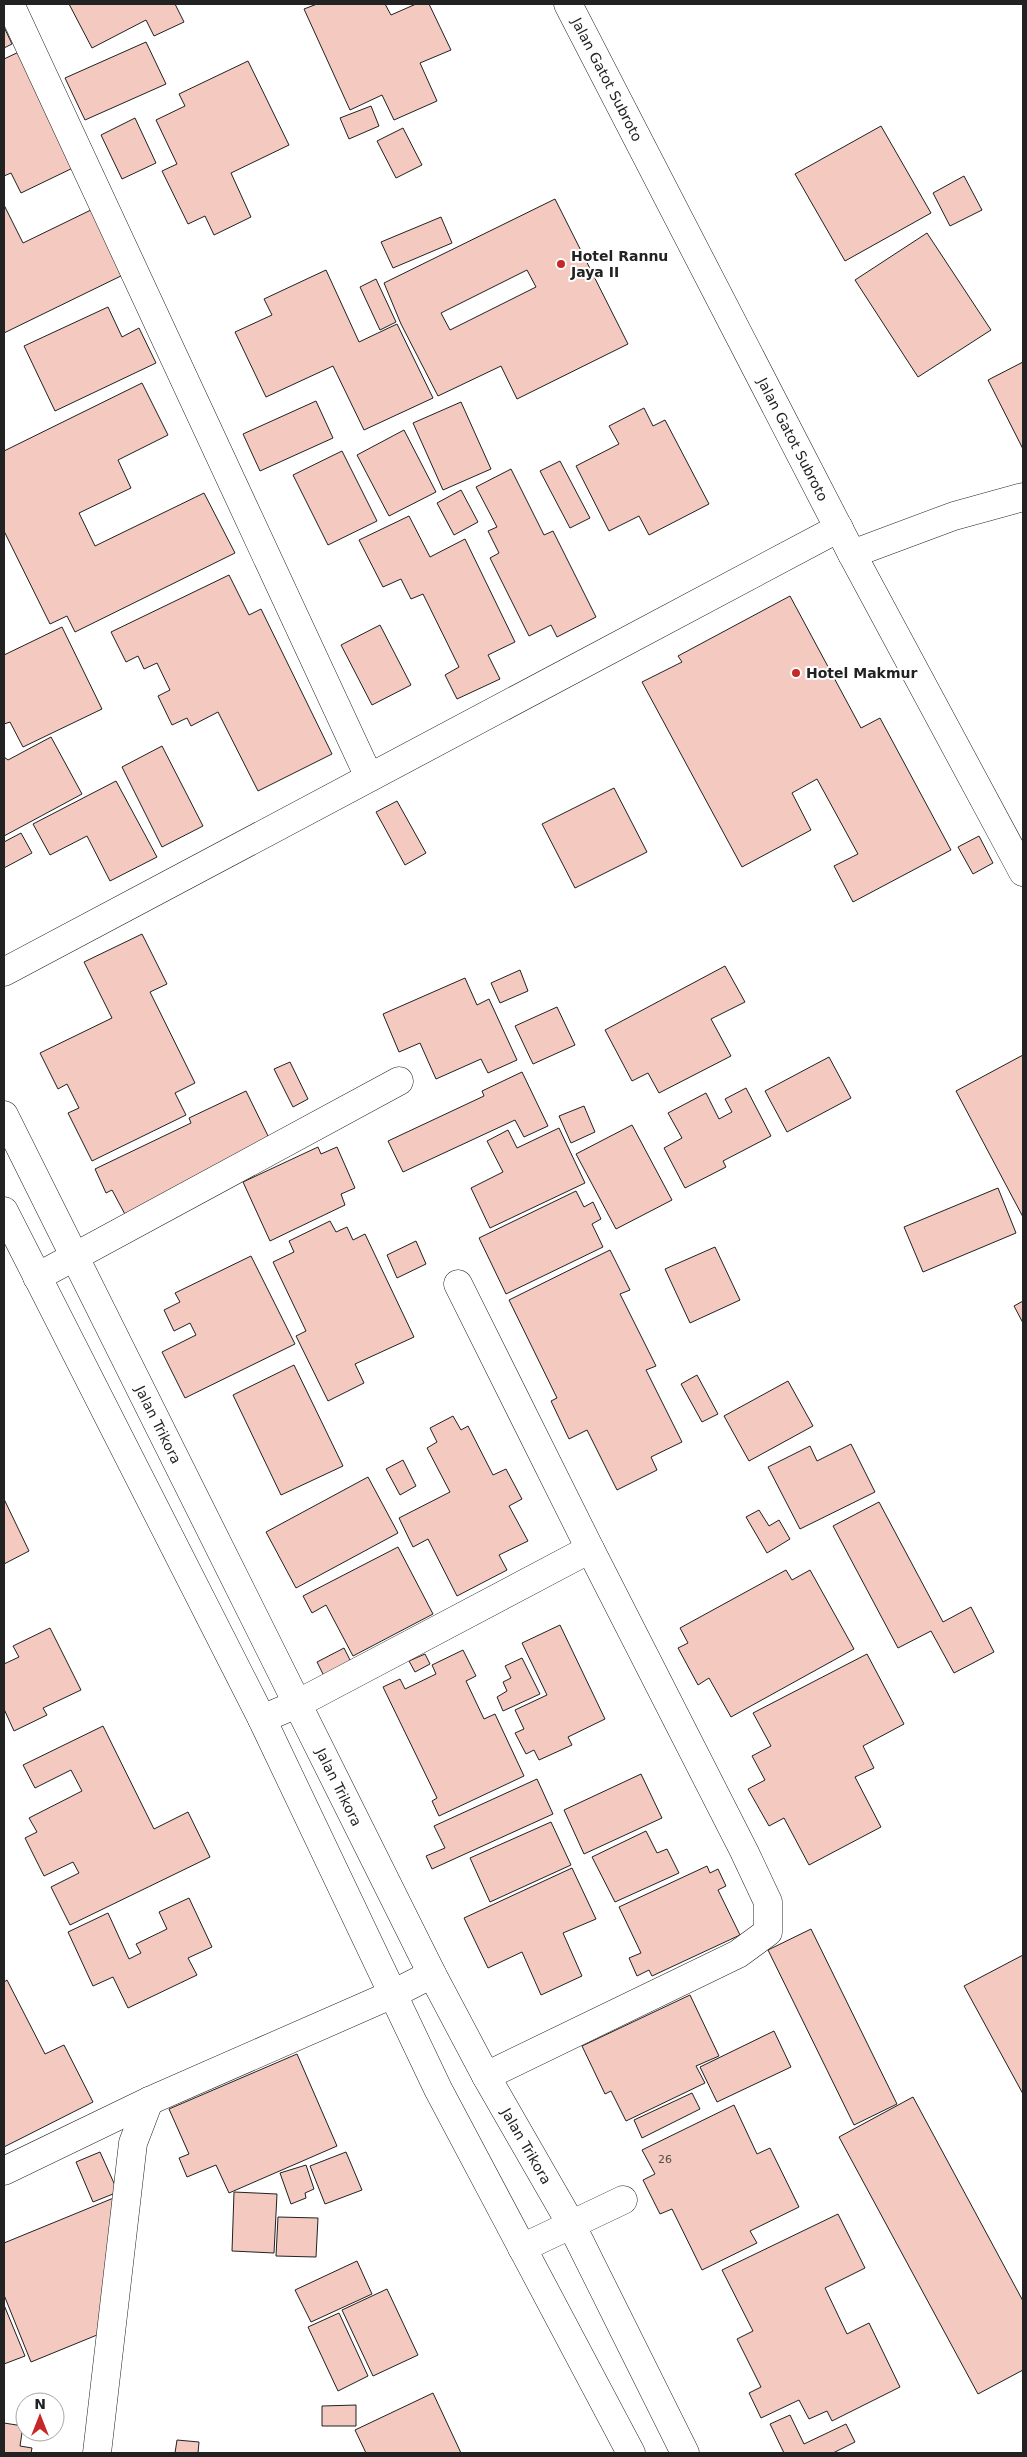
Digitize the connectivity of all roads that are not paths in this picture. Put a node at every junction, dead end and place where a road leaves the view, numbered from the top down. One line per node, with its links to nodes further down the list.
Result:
1 (10, 4): 6 (street)
2 (568, 4): 4 (street, Jalan Gatot Subroto)
3 (1023, 497): 5 (street)
4 (839, 528): 5 (street, Jalan Gatot Subroto); 6 (street)
5 (852, 554): 7 (street, Jalan Gatot Subroto)
6 (369, 777): 8 (street)
7 (1023, 872)
8 (4, 972)
9 (399, 1081): 12 (street)
10 (4, 1115): 12 (street, Jalan Trikora)
11 (4, 1211): 13 (street)
12 (75, 1257): 13 (street); 16 (street, Jalan Trikora)
13 (37, 1277): 17 (street)
14 (458, 1284): 15 (street)
15 (590, 1549): 16 (street); 20 (street)
16 (297, 1704): 17 (street); 18 (street, Jalan Trikora)
17 (262, 1719): 19 (street)
18 (432, 1974): 19 (street); 20 (street, Jalan Trikora)
19 (393, 1994): 21 (street); 25 (street)
20 (486, 2076): 24 (street, Jalan Trikora)
21 (149, 2101): 22 (street); 26 (street)
22 (4, 2171)
23 (623, 2200): 24 (street)
24 (571, 2224): 25 (street); 28 (street, Jalan Trikora)
25 (522, 2248): 27 (street)
26 (97, 2453)
27 (630, 2453)
28 (685, 2453)

